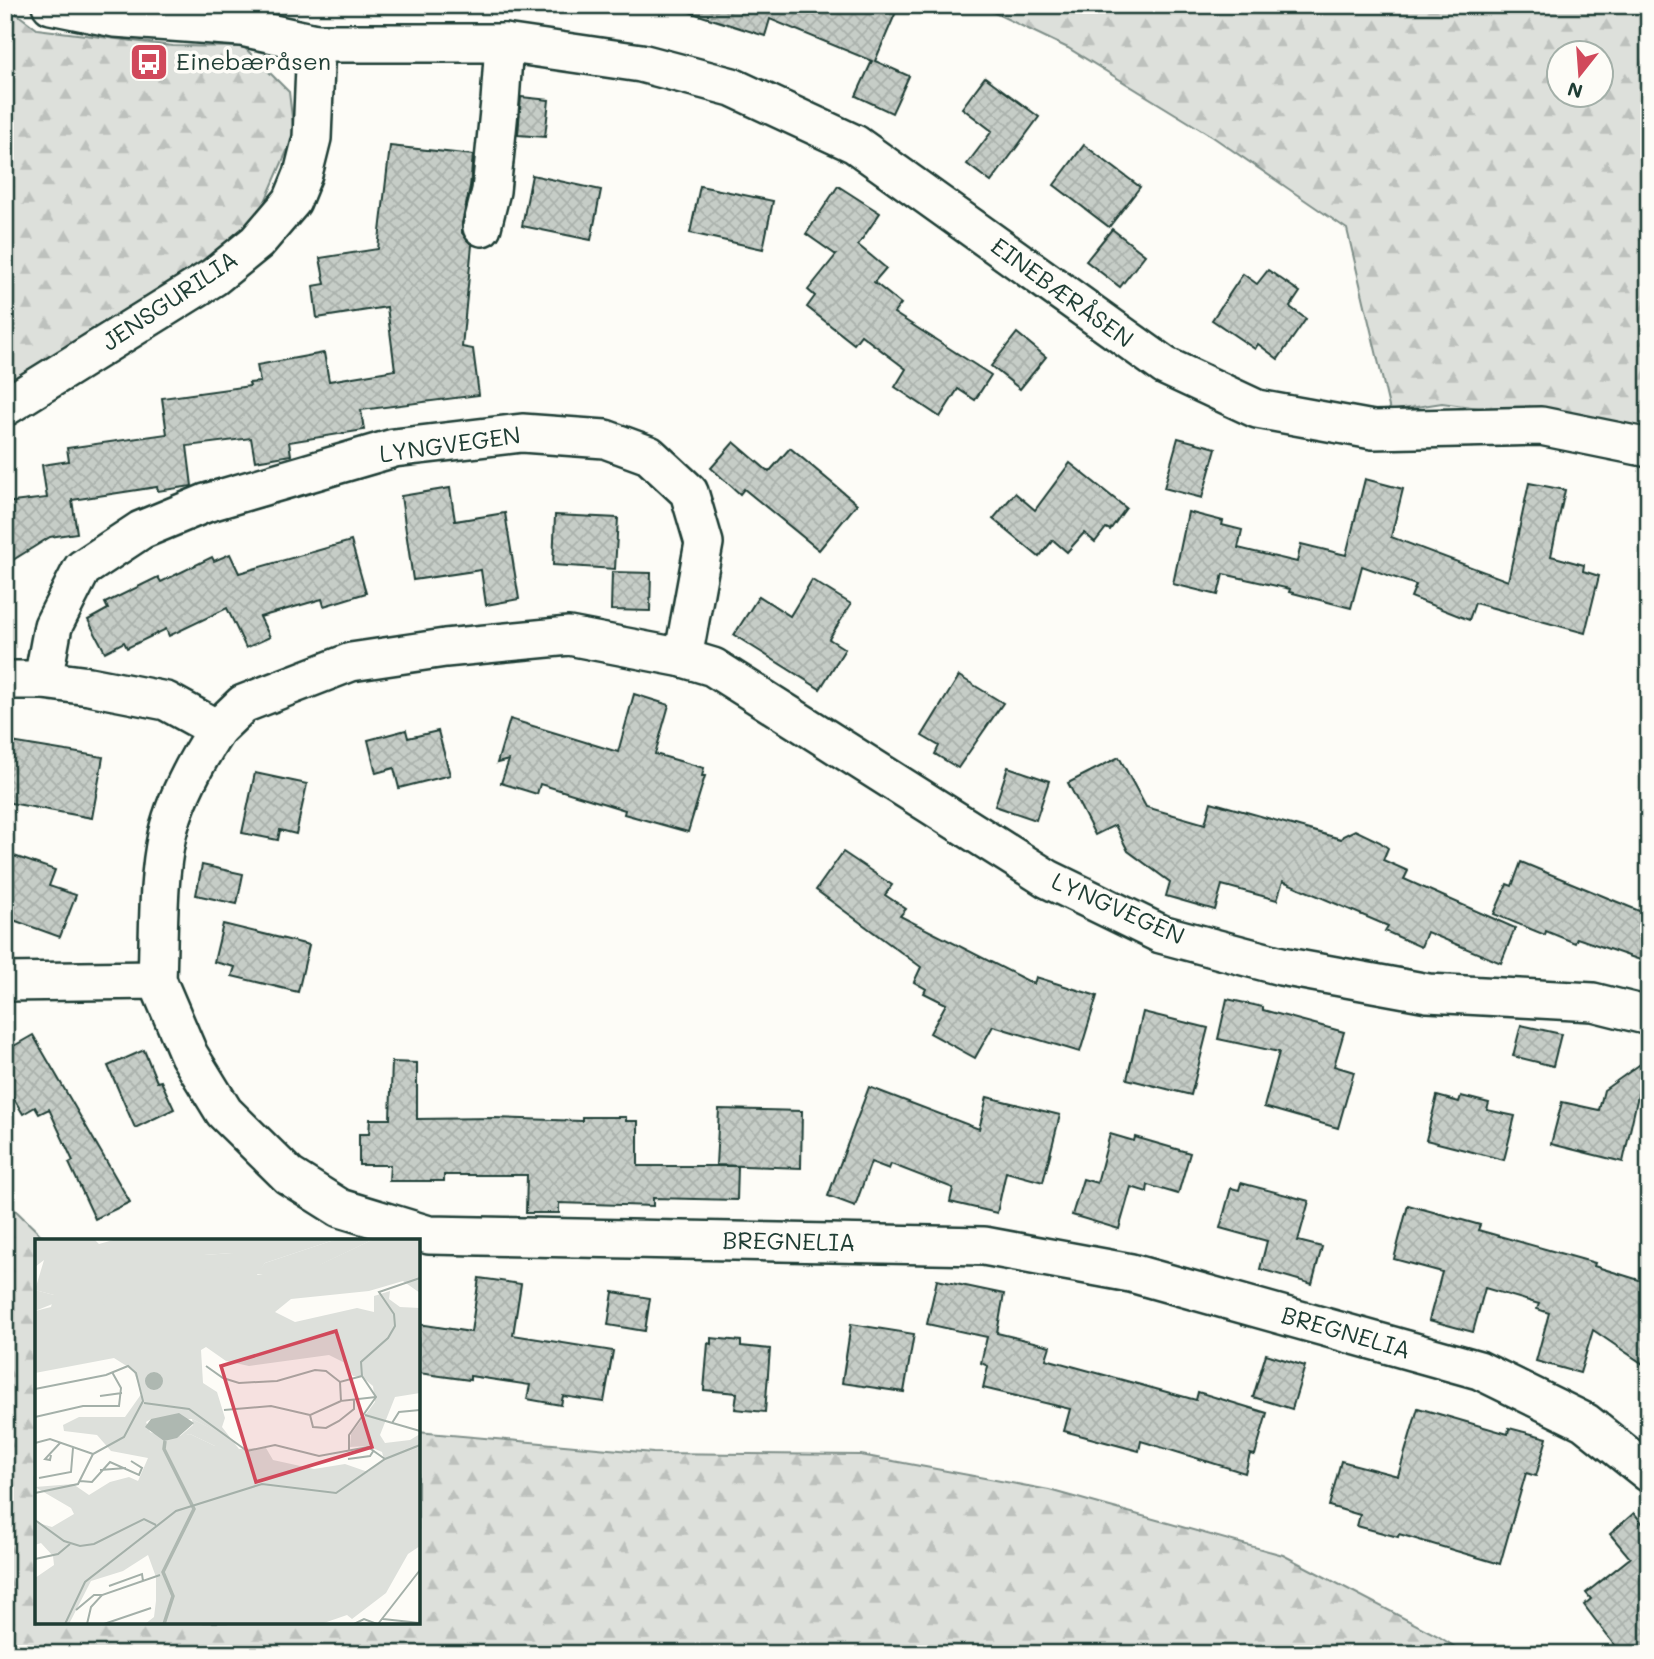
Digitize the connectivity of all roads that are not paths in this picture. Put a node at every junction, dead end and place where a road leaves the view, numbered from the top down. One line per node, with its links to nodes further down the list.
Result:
1 (51, 5): 2 (street, EINEBÆRÅSEN)
2 (243, 16): 3 (street, EINEBÆRÅSEN)
3 (316, 43): 4 (street, EINEBÆRÅSEN); 6 (street, JENSGURILIA)
4 (504, 43): 5 (street); 7 (street, EINEBÆRÅSEN)
5 (482, 226)
6 (5, 407)
7 (1649, 449)
8 (683, 658): 10 (street, LYNGVEGEN); 11 (street, LYNGVEGEN); 14 (street, LYNGVEGEN)
9 (5, 680): 10 (street)
10 (43, 680): 11 (street)
11 (217, 729): 12 (street, LYNGVEGEN)
12 (157, 980): 13 (street); 15 (street, BREGNELIA)
13 (5, 982)
14 (1649, 1016)
15 (1649, 1472)

